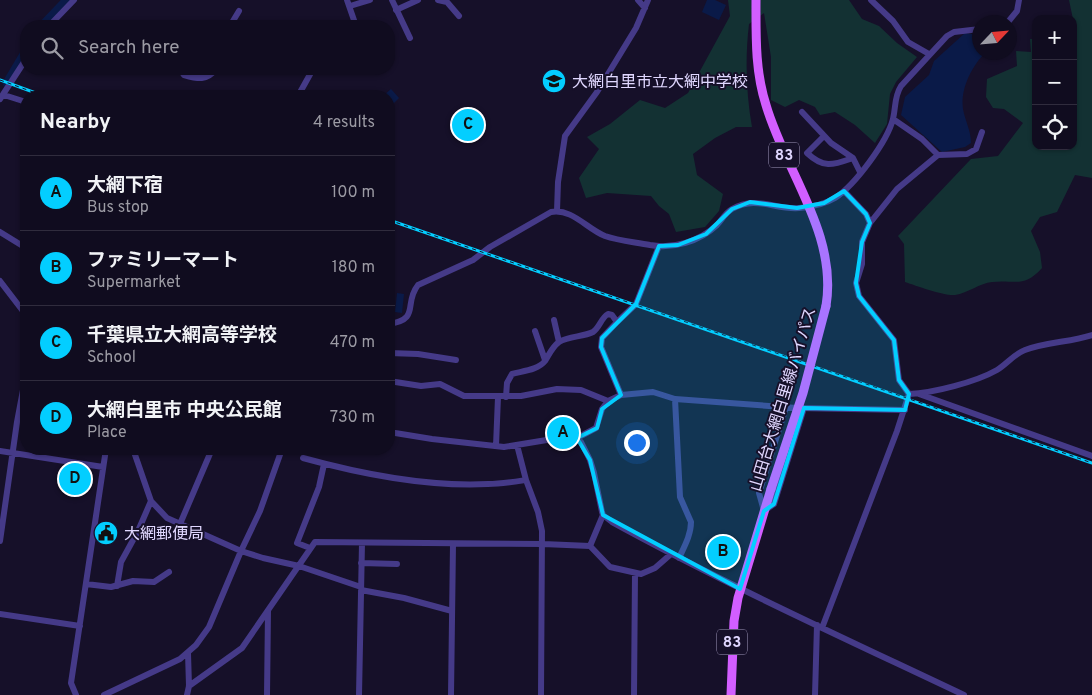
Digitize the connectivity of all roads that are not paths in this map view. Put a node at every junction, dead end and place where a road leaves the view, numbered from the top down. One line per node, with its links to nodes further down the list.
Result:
1 (74, 0): 17 (street)
2 (370, 0): 11 (street)
3 (392, 0): 13 (street)
4 (418, 0): 13 (street)
5 (438, 0): 16 (street)
6 (638, 0): 12 (street)
7 (648, 0): 12 (street)
8 (756, 0): 38 (main road, 山田台大網白里線バイパス / 83)
9 (871, 0): 22 (street)
10 (1019, 0): 15 (street)
11 (348, 3): 19 (street)
12 (645, 8): 39 (street)
13 (396, 10): 21 (street)
14 (239, 11): 18 (street)
15 (1014, 15)
16 (459, 16)
17 (54, 20)
18 (234, 20)
19 (354, 20)
20 (972, 30): 22 (street)
21 (410, 38)
22 (929, 54): 31 (street)
23 (20, 69): 28 (street)
24 (184, 75): 25 (street)
25 (211, 75)
26 (310, 75): 27 (street)
27 (301, 90)
28 (2, 97): 29 (street)
29 (20, 101)
30 (802, 112): 33 (street)
31 (893, 118): 34 (street); 36 (street)
32 (982, 132): 34 (street)
33 (824, 136): 35 (street); 35 (street)
34 (938, 155): 40 (street)
35 (853, 158): 36 (street)
36 (860, 172): 37 (street)
37 (844, 192): 38 (street); 40 (street)
38 (809, 206): 43 (street); 85 (main road, 山田台大網白里線バイパス / 83, bridge)
39 (557, 211): 43 (street); 47 (street)
40 (870, 222): 56 (street)
41 (0, 232): 42 (street)
42 (20, 244)
43 (659, 246): 48 (street)
44 (0, 282): 45 (street)
45 (20, 307)
46 (554, 320): 51 (street)
47 (395, 322)
48 (617, 322): 51 (street); 58 (street)
49 (535, 331): 54 (street)
50 (1092, 335): 57 (street)
51 (559, 342): 54 (street)
52 (395, 353): 53 (street)
53 (456, 360)
54 (545, 360): 60 (street)
55 (395, 382): 59 (street)
56 (909, 394): 57 (street); 66 (street)
57 (918, 394): 79 (street)
58 (621, 395): 61 (street); 62 (street)
59 (498, 397): 60 (street); 70 (street)
60 (506, 397): 62 (street)
61 (675, 399): 63 (street); 96 (street)
62 (608, 401): 68 (street)
63 (786, 407): 64 (street); 85 (street)
64 (804, 408): 66 (street); 85 (street)
65 (20, 410): 72 (street)
66 (905, 410): 110 (street)
67 (395, 433): 70 (street)
68 (577, 438): 69 (street); 86 (street)
69 (518, 445): 70 (street); 83 (street)
70 (496, 446)
71 (0, 451): 72 (street)
72 (13, 453): 73 (street); 88 (street)
73 (20, 454)
74 (26, 455): 82 (street)
75 (105, 455): 82 (street)
76 (135, 455): 84 (street)
77 (209, 455): 87 (street)
78 (280, 455): 94 (street)
79 (1092, 456)
80 (303, 458): 81 (street)
81 (324, 464): 83 (street); 93 (street)
82 (103, 467): 102 (street)
83 (526, 480): 91 (street)
84 (151, 501): 87 (street); 103 (street)
85 (764, 511): 105 (main road, 山田台大網白里線バイパス / 83)
86 (603, 515): 92 (street); 95 (street)
87 (180, 524): 94 (street)
88 (0, 542)
89 (362, 543): 90 (street); 93 (street); 97 (street)
90 (454, 544): 91 (street); 107 (street)
91 (543, 544): 92 (street); 119 (street)
92 (590, 546): 101 (street)
93 (310, 548): 99 (street)
94 (241, 551): 99 (street); 111 (street)
95 (671, 554): 96 (street); 101 (street)
96 (678, 558): 105 (street)
97 (361, 562): 98 (street); 104 (street)
98 (398, 564)
99 (299, 566): 104 (street); 106 (street)
100 (169, 572): 103 (street)
101 (635, 573): 120 (street)
102 (86, 584): 103 (street); 109 (street)
103 (117, 586)
104 (361, 589): 107 (street); 117 (street)
105 (740, 589): 110 (street); 121 (main road, 山田台大網白里線バイパス / 83)
106 (268, 611): 112 (street); 116 (street)
107 (452, 611): 118 (street)
108 (0, 614): 109 (street)
109 (80, 626): 113 (street)
110 (819, 626): 122 (street); 123 (street)
111 (188, 653): 112 (street); 114 (street)
112 (189, 686): 115 (street)
113 (76, 695)
114 (104, 695)
115 (187, 695)
116 (268, 695)
117 (359, 695)
118 (451, 695)
119 (541, 695)
120 (634, 695)
121 (731, 695)
122 (815, 695)
123 (964, 695)

